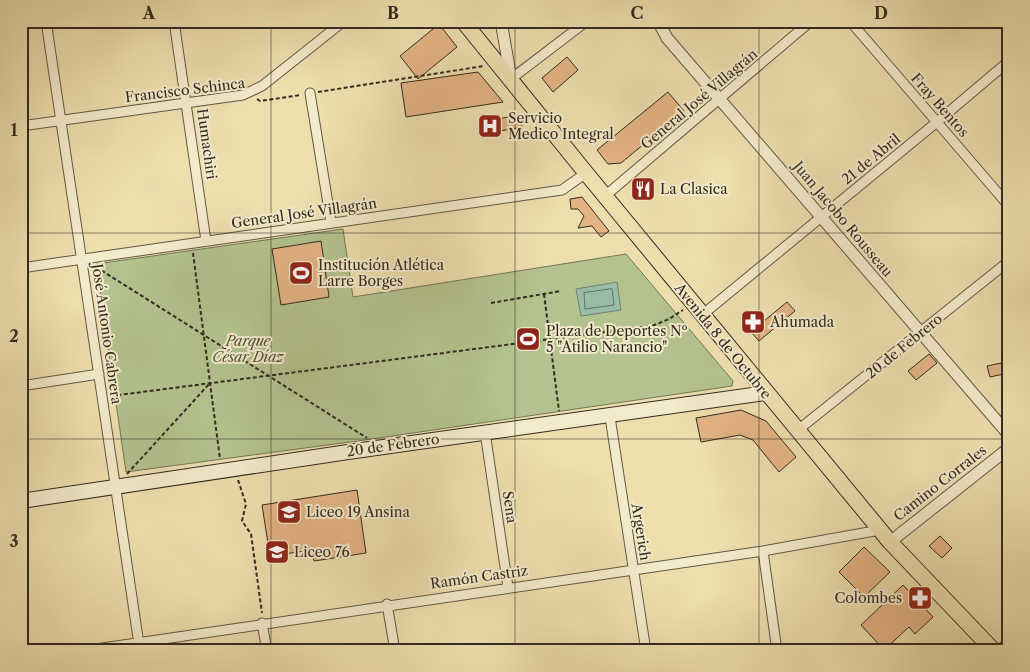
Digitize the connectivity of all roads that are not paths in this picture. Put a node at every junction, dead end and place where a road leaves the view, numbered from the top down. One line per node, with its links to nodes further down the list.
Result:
1 (46, 21): 15 (street, José Antonio Cabrera)
2 (174, 21): 14 (street, Humachiri)
3 (344, 21): 14 (street, Francisco Schinca)
4 (464, 21): 11 (main road, Avenida 8 de Octubre)
5 (501, 21): 11 (street)
6 (587, 21): 11 (street)
7 (658, 21): 13 (street, Juan Jacobo Rousseau)
8 (811, 21): 13 (street, General José Villagrán)
9 (850, 21): 16 (street, Fray Bentos)
10 (1009, 61): 16 (street, 21 de Abril)
11 (511, 79): 18 (main road, Avenida 8 de Octubre)
12 (310, 93): 22 (street)
13 (721, 99): 19 (street, General José Villagrán); 21 (street, Juan Jacobo Rousseau)
14 (187, 102): 15 (street, Francisco Schinca); 23 (street, Humachiri)
15 (60, 121): 17 (street, Francisco Schinca); 24 (street, José Antonio Cabrera)
16 (937, 122): 20 (street, Fray Bentos); 21 (street, 21 de Abril)
17 (21, 126)
18 (586, 173): 19 (main road, Avenida 8 de Octubre); 22 (street, General José Villagrán)
19 (604, 196): 27 (main road, Avenida 8 de Octubre)
20 (1009, 206)
21 (822, 217): 27 (street, 21 de Abril); 28 (street, Juan Jacobo Rousseau)
22 (331, 222): 23 (street, General José Villagrán)
23 (206, 241): 24 (street, General José Villagrán)
24 (82, 259): 26 (street, General José Villagrán); 29 (street, José Antonio Cabrera)
25 (1009, 261): 28 (street, 20 de Febrero)
26 (21, 268)
27 (698, 309): 31 (main road, Avenida 8 de Octubre)
28 (920, 333): 33 (street, 20 de Febrero); 35 (street, Juan Jacobo Rousseau)
29 (99, 374): 30 (street); 37 (street, José Antonio Cabrera)
30 (21, 386)
31 (766, 393): 32 (main road, 20 de Febrero); 33 (main road, Avenida 8 de Octubre)
32 (610, 417): 34 (main road, 20 de Febrero); 41 (street, Argerich)
33 (798, 430): 39 (main road, Avenida 8 de Octubre)
34 (485, 432): 37 (main road, 20 de Febrero); 42 (street, Sena)
35 (1009, 435)
36 (1009, 448): 39 (street, Camino Corrales)
37 (115, 487): 38 (main road, 20 de Febrero); 46 (street, José Antonio Cabrera)
38 (21, 502)
39 (885, 536): 40 (street, Ramón Castriz); 52 (main road, Avenida 8 de Octubre)
40 (763, 551): 41 (street, Ramón Castriz); 51 (street)
41 (633, 569): 42 (street, Ramón Castriz); 50 (street, Argerich)
42 (508, 587): 43 (street, Ramón Castriz)
43 (387, 604): 44 (street, Ramón Castriz); 49 (street)
44 (262, 623): 46 (street, Ramón Castriz); 48 (street)
45 (1009, 640): 53 (street)
46 (139, 647): 47 (street, Ramón Castriz)
47 (82, 651)
48 (267, 651)
49 (395, 651)
50 (646, 651)
51 (777, 651)
52 (994, 651)
53 (1000, 651)

